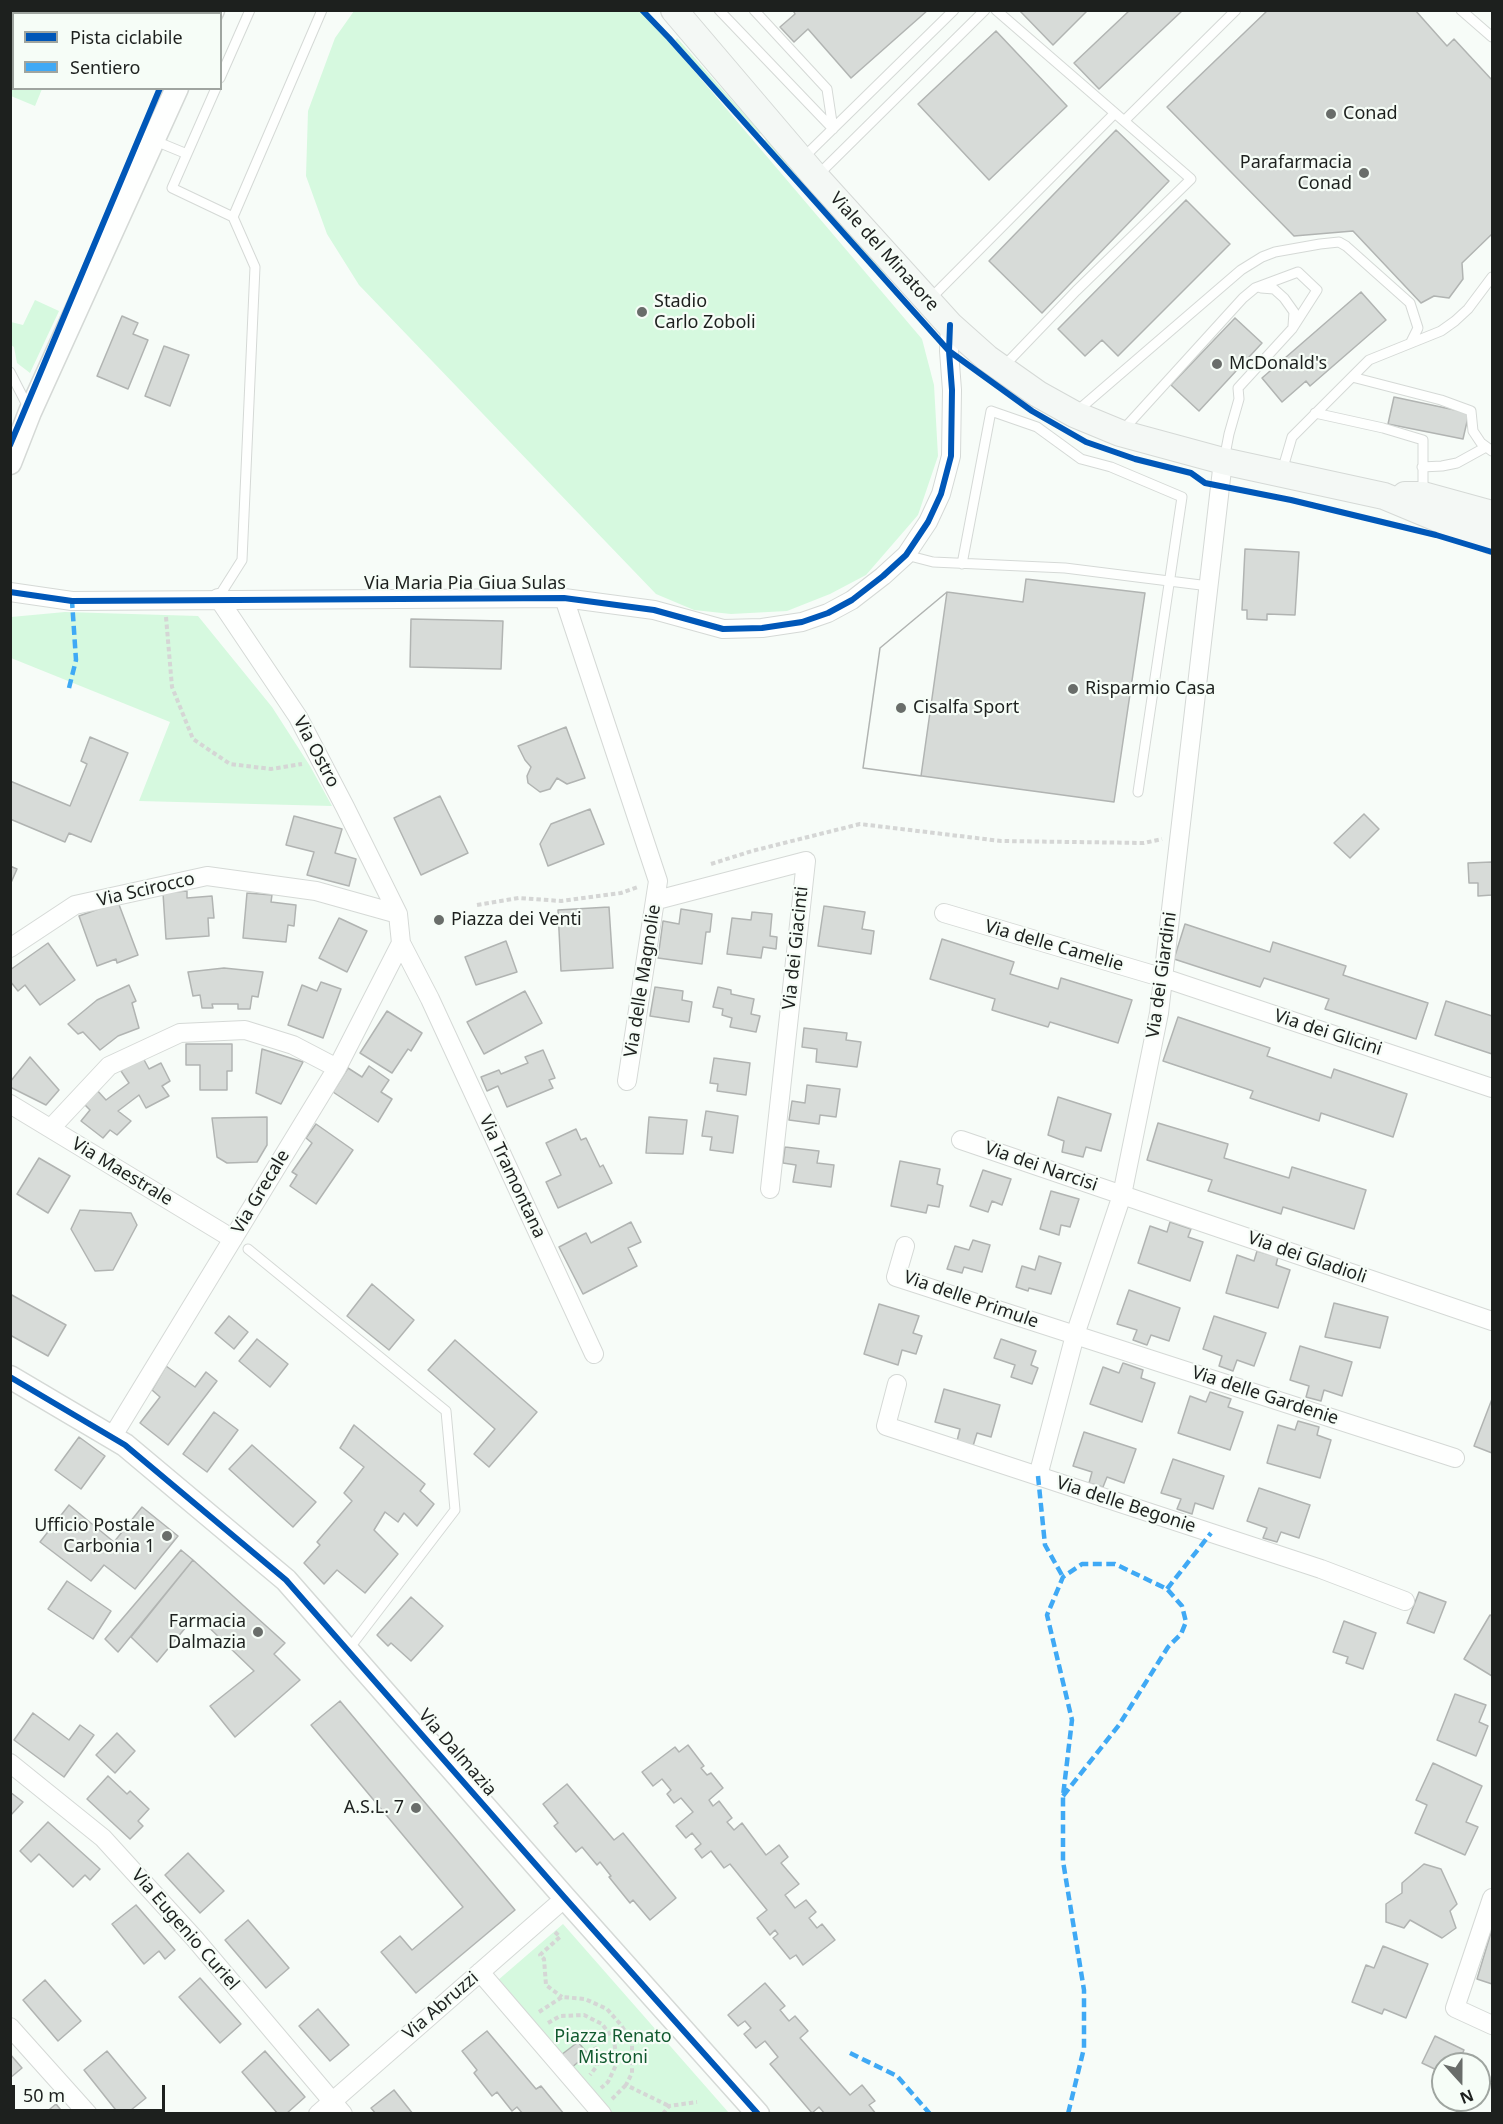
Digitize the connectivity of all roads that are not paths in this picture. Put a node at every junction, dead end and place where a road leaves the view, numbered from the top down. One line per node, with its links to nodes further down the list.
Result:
1 (250, 10): 12 (lane)
2 (322, 10): 21 (lane)
3 (674, 10): 20 (main road, Viale del Minatore)
4 (719, 10): 17 (lane)
5 (754, 10): 17 (lane)
6 (954, 10): 17 (lane)
7 (985, 10): 20 (lane)
8 (996, 10): 15 (lane)
9 (1236, 10): 16 (lane)
10 (1461, 10): 11 (lane)
11 (1492, 37)
12 (222, 73)
13 (176, 90): 18 (street)
14 (215, 90): 19 (lane)
15 (1115, 113): 16 (lane); 24 (lane)
16 (1124, 121): 28 (lane)
17 (833, 129): 20 (lane)
18 (153, 140): 19 (lane); 31 (street)
19 (187, 154): 21 (lane)
20 (808, 169): 24 (main road, Viale del Minatore)
21 (233, 217): 49 (lane)
22 (1492, 277): 27 (lane)
23 (1255, 288): 26 (lane); 26 (lane); 34 (lane)
24 (928, 301): 25 (main road, Viale del Minatore)
25 (950, 325): 28 (main road, Viale del Minatore); 44 (street, Via Maria Pia Giua Sulas)
26 (1292, 329): 36 (lane)
27 (1411, 342): 30 (lane); 33 (lane)
28 (1002, 368): 33 (main road, Viale del Minatore)
29 (10, 372): 31 (lane)
30 (1352, 377): 32 (lane); 35 (lane)
31 (30, 412): 37 (street)
32 (1315, 413): 38 (lane); 39 (lane)
33 (1074, 414): 34 (main road, Viale del Minatore)
34 (1120, 433): 36 (main road, Viale del Minatore)
35 (1489, 449): 38 (lane)
36 (1223, 461): 39 (main road, Viale del Minatore); 47 (street, Via dei Giardini)
37 (10, 463)
38 (1422, 466): 41 (lane)
39 (1282, 474): 40 (main road, Viale del Minatore)
40 (1384, 495): 41 (main road, Viale del Minatore); 43 (main road, Viale del Minatore)
41 (1423, 495): 42 (main road, Viale del Minatore)
42 (1491, 509)
43 (1492, 541)
44 (906, 555): 45 (lane); 50 (street, Via Maria Pia Giua Sulas)
45 (962, 564): 46 (lane); 46 (lane)
46 (1171, 581): 47 (lane); 51 (lane)
47 (1209, 586): 58 (street, Via dei Giardini)
48 (10, 592): 49 (street, Via Maria Pia Giua Sulas)
49 (218, 598): 50 (street, Via Maria Pia Giua Sulas); 54 (street, Via Ostro)
50 (564, 598): 52 (street, Via Maria Pia Giua Sulas)
51 (1138, 792)
52 (658, 881): 53 (street, Via delle Magnolie)
53 (657, 900): 60 (street, Via delle Magnolie); 65 (street, Via dei Giacinti)
54 (398, 914): 56 (street); 57 (street, Via Scirocco)
55 (944, 914): 58 (street, Via delle Camelie)
56 (401, 943): 59 (street, Via Grecale); 71 (street, Via Tramontana)
57 (10, 948)
58 (1164, 978): 61 (street, Via dei Glicini); 66 (street, Via dei Giardini)
59 (337, 1068): 63 (street); 67 (street, Via Grecale)
60 (627, 1081)
61 (1492, 1088)
62 (10, 1104): 63 (street, Via Maestrale)
63 (51, 1128): 67 (street, Via Maestrale)
64 (960, 1140): 66 (street, Via dei Narcisi)
65 (770, 1189)
66 (1122, 1195): 69 (street, Via dei Gladioli); 70 (street, Via dei Giardini)
67 (240, 1244): 74 (street, Via Grecale); 78 (lane)
68 (905, 1246): 70 (street, Via delle Primule)
69 (1492, 1320)
70 (1075, 1335): 75 (street, Via delle Gardenie); 76 (street, Via dei Giardini)
71 (594, 1354)
72 (10, 1377): 74 (street, Via Dalmazia)
73 (897, 1384): 76 (street, Via delle Begonie)
74 (111, 1436): 78 (street, Via Dalmazia)
75 (1455, 1458)
76 (1038, 1476): 77 (street, Via delle Begonie)
77 (1405, 1601)
78 (347, 1651): 80 (street, Via Dalmazia)
79 (10, 1763): 85 (street, Via Eugenio Curiel)
80 (565, 1898): 82 (street, Via Abruzzi); 89 (street, Via Dalmazia)
81 (1492, 1898): 83 (street)
82 (480, 1972): 85 (street, Via Abruzzi); 88 (street)
83 (1492, 2025)
84 (10, 2026): 86 (street)
85 (337, 2107): 87 (street, Via Abruzzi)
86 (88, 2114)
87 (318, 2114)
88 (602, 2114)
89 (758, 2114)

